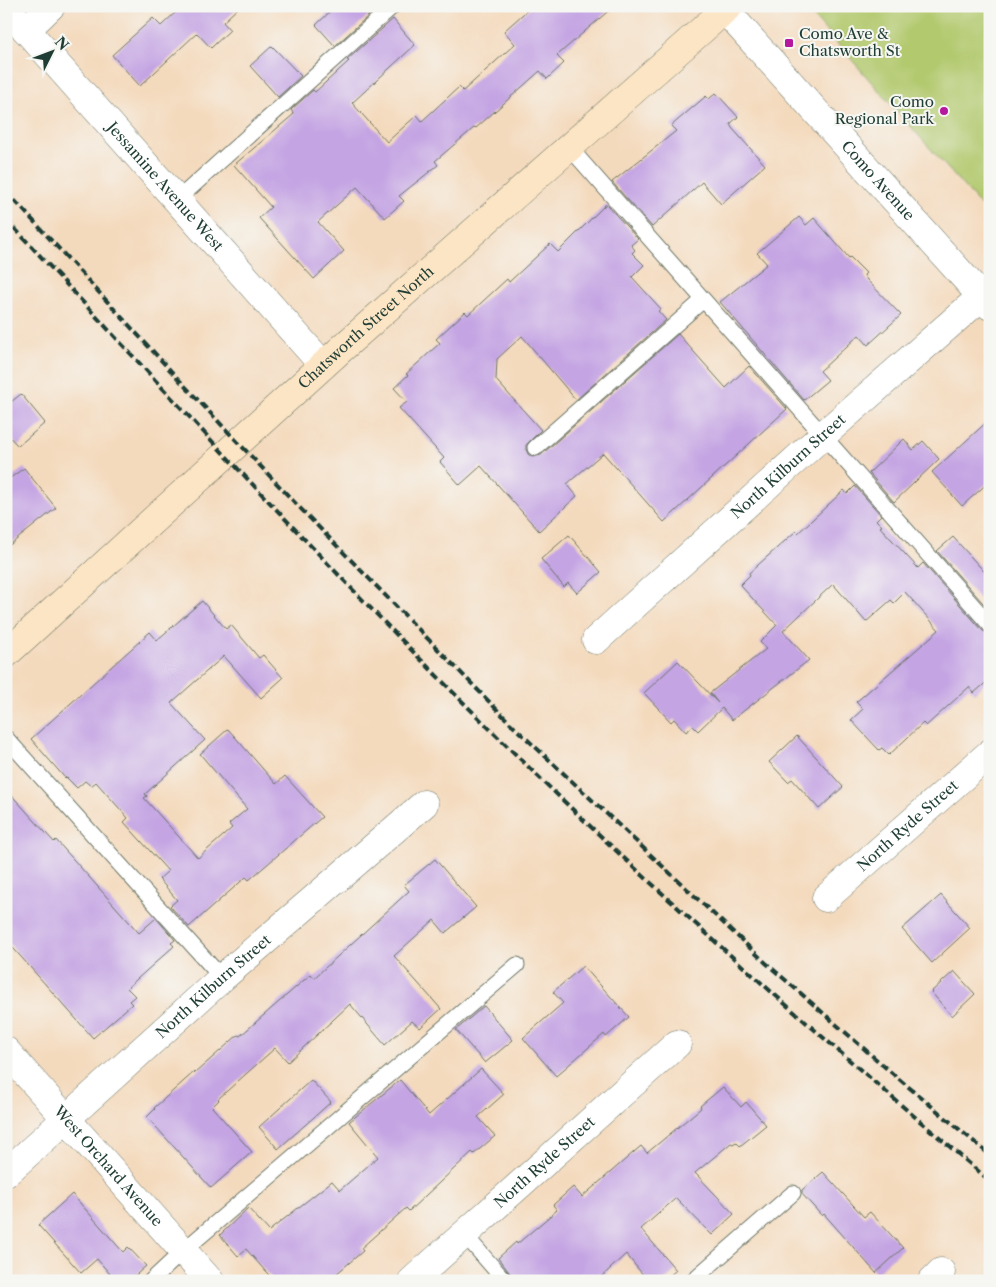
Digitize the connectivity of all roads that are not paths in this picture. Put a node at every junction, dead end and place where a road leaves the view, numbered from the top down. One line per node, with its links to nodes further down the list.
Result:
1 (51, 6): 5 (street)
2 (393, 6): 7 (lane)
3 (6, 7): 5 (street, Jessamine Avenue West)
4 (727, 8): 6 (street, Chatsworth Street North); 9 (street, Como Avenue)
5 (26, 30): 7 (street, Jessamine Avenue West)
6 (569, 147): 8 (lane); 10 (street, Chatsworth Street North)
7 (177, 200): 10 (street, Jessamine Avenue West)
8 (703, 300): 11 (lane); 12 (lane)
9 (985, 301): 11 (street, North Kilburn Street)
10 (323, 365): 15 (street, Chatsworth Street North)
11 (822, 436): 13 (lane); 14 (street, North Kilburn Street)
12 (535, 448)
13 (990, 625)
14 (596, 640)
15 (6, 654)
16 (6, 738): 21 (lane)
17 (990, 753): 19 (street, North Ryde Street)
18 (424, 804): 21 (street, North Kilburn Street)
19 (826, 898)
20 (517, 965): 28 (lane)
21 (222, 978): 24 (street, North Kilburn Street)
22 (677, 1044): 27 (street, North Ryde Street)
23 (6, 1051): 24 (street, West Orchard Avenue)
24 (66, 1118): 25 (street, North Kilburn Street); 28 (street, West Orchard Avenue)
25 (6, 1173)
26 (792, 1193): 33 (lane)
27 (464, 1234): 31 (street, North Ryde Street); 32 (lane)
28 (183, 1251): 29 (lane); 30 (street, West Orchard Avenue)
29 (151, 1281)
30 (210, 1281)
31 (412, 1281)
32 (506, 1281)
33 (692, 1281)

